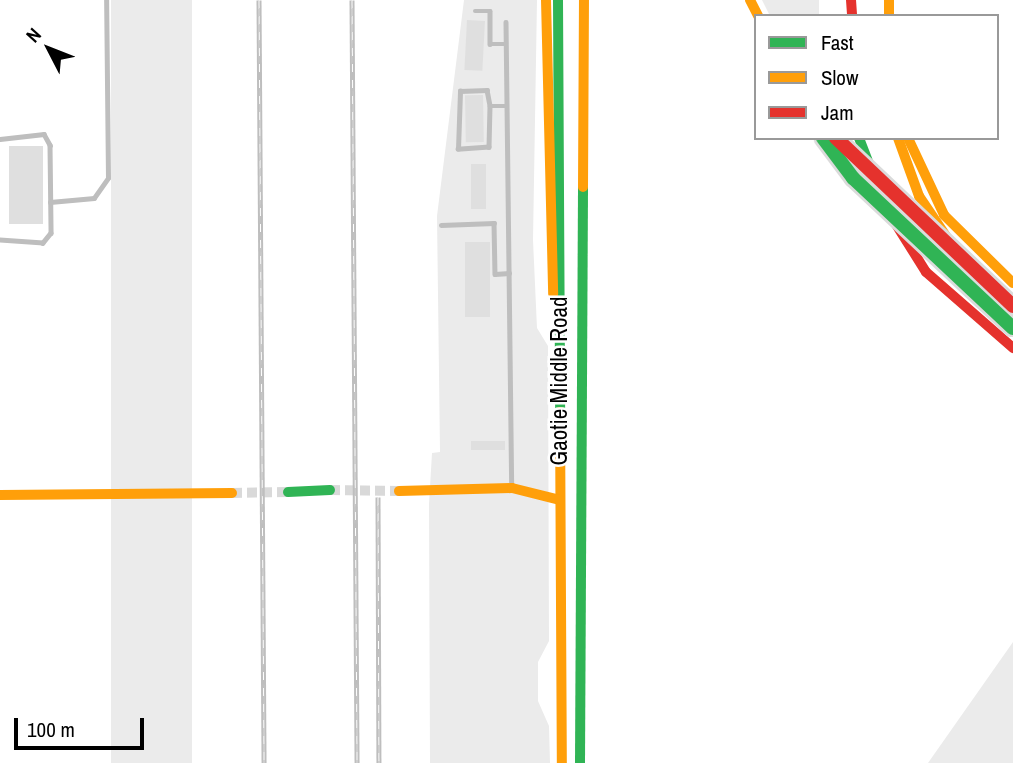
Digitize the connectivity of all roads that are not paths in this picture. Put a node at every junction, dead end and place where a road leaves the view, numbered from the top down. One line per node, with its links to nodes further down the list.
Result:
1 (106, 0): 16 (lane)
2 (546, 0): 23 (main road, Gaotie Middle Road)
3 (558, 0): 23 (main road, Gaotie Middle Road)
4 (584, 0): 33 (main road, Gaotie Middle Road)
5 (475, 11): 7 (lane)
6 (506, 22): 7 (lane)
7 (506, 44): 9 (lane)
8 (490, 106): 8 (lane); 9 (lane)
9 (507, 106): 19 (lane)
10 (0, 139): 16 (lane)
11 (824, 140): 22 (main road, bridge)
12 (838, 140): 21 (main road, bridge)
13 (860, 140): 24 (main road)
14 (899, 140): 21 (main road)
15 (909, 140): 20 (main road)
16 (50, 202): 18 (lane)
17 (441, 225): 19 (lane)
18 (0, 240)
19 (509, 273): 25 (lane)
20 (1013, 283)
21 (1013, 304)
22 (1013, 328)
23 (559, 342): 31 (main road, Gaotie Middle Road)
24 (1013, 348)
25 (512, 488): 27 (main road); 31 (main road)
26 (330, 490): 28 (main road)
27 (399, 491)
28 (288, 492)
29 (232, 493): 30 (main road)
30 (0, 495)
31 (560, 500): 32 (main road, Gaotie Middle Road)
32 (562, 763)
33 (580, 763)

